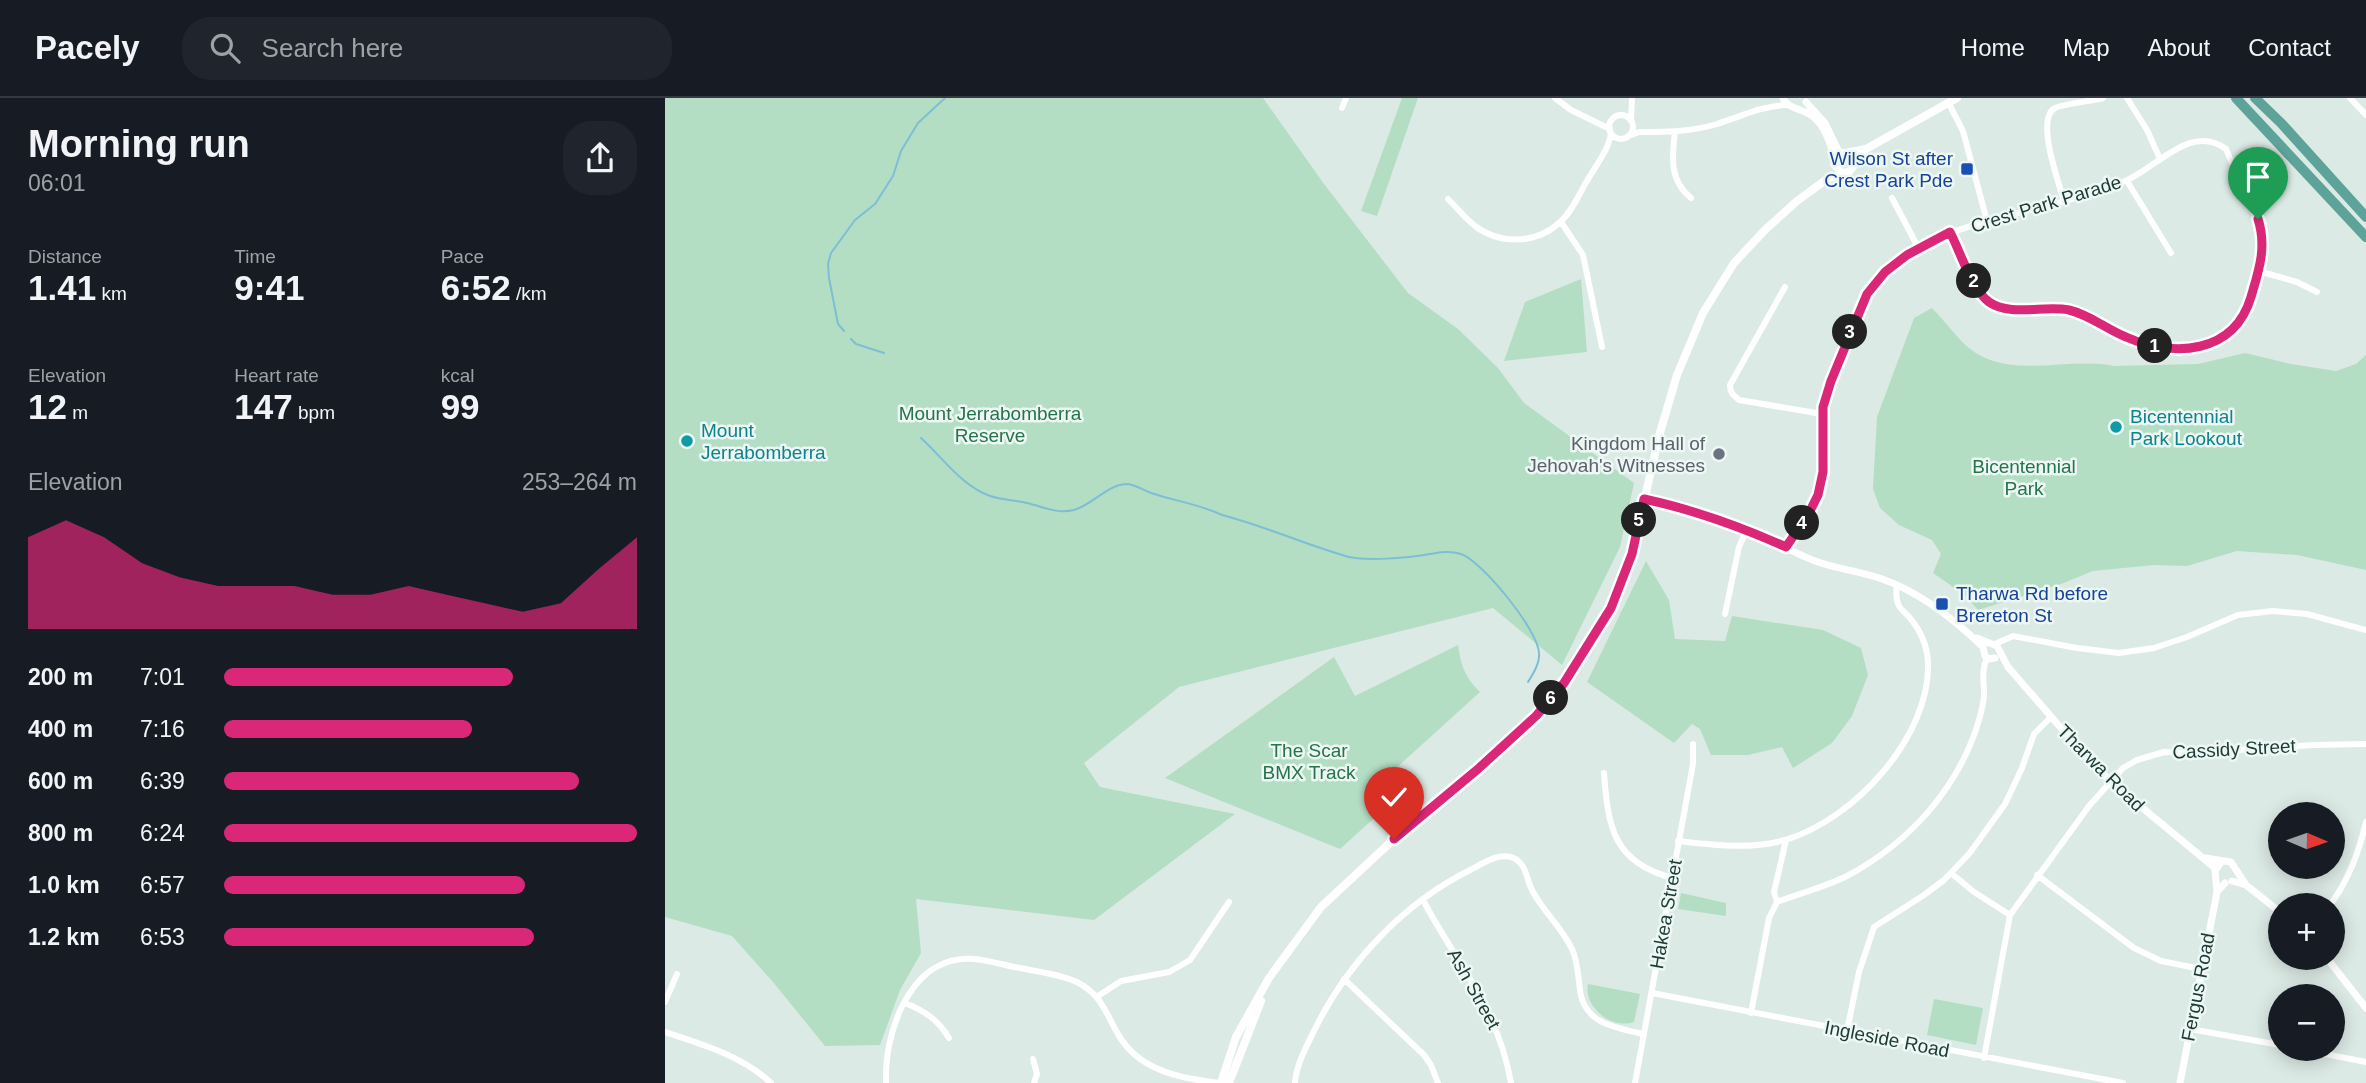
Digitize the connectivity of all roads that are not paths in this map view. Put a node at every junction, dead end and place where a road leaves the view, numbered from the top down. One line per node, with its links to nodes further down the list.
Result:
1 (1346, 98): 13 (street)
2 (1555, 98): 17 (street)
3 (1957, 98): 12 (main road)
4 (2103, 98): 32 (street)
5 (2127, 98): 25 (street)
6 (2236, 98): 37 (main road)
7 (2255, 98): 33 (main road)
8 (2350, 98): 15 (street)
9 (1632, 99): 16 (street); 18 (street)
10 (1784, 100): 14 (street); 21 (street)
11 (1807, 100): 14 (street); 26 (street)
12 (1948, 104): 23 (main road); 34 (street)
13 (1342, 108)
14 (1798, 108): 26 (street)
15 (2366, 115)
16 (1617, 117): 17 (street); 18 (street); 19 (street)
17 (1593, 120): 19 (street)
18 (1632, 122): 20 (street); 22 (street)
19 (1610, 131): 22 (street); 24 (street)
20 (1653, 131): 21 (street); 22 (street)
21 (1675, 132): 29 (street)
22 (1627, 137): 24 (street)
23 (1866, 149): 26 (main road); 27 (main road)
24 (1604, 152): 35 (street)
25 (2160, 159): 28 (street, Crest Park Parade); 40 (street, Crest Park Parade)
26 (1840, 162): 27 (main road); 27 (main road); 45 (main road)
27 (1854, 163)
28 (2127, 181): 32 (street, Crest Park Parade); 39 (street)
29 (1691, 198)
30 (1892, 198): 38 (street)
31 (1448, 199): 35 (street)
32 (2064, 201): 34 (street, Crest Park Parade)
33 (2366, 217)
34 (1987, 221): 36 (street, Crest Park Parade)
35 (1561, 222): 43 (street)
36 (1950, 232): 38 (street, Crest Park Parade); 40 (street, Crest Park Parade)
37 (2366, 237)
38 (1919, 248): 44 (street, Crest Park Parade)
39 (2171, 253)
40 (2258, 271): 42 (street)
41 (1785, 286): 44 (street)
42 (2317, 292)
43 (1602, 347)
44 (1822, 414): 47 (street, Crest Park Parade)
45 (1644, 499): 46 (street); 78 (main road)
46 (1747, 529): 47 (street); 49 (street)
47 (1786, 547): 48 (street)
48 (1897, 585): 51 (street); 58 (street)
49 (1724, 614)
50 (2366, 630): 51 (street)
51 (1991, 650): 52 (street, Tharwa Road); 72 (street)
52 (2051, 717): 56 (street, Tharwa Road); 62 (street)
53 (1693, 744): 59 (street, Hakea Street)
54 (2366, 744): 56 (street, Cassidy Street)
55 (1604, 773): 65 (street)
56 (2110, 781): 60 (street, Tharwa Road); 63 (street, Cassidy Street)
57 (2366, 822): 69 (street)
58 (1786, 840): 59 (street); 72 (street)
59 (1678, 841): 65 (street, Hakea Street)
60 (2218, 865): 61 (street, Tharwa Road); 64 (street, Fergus Road)
61 (2237, 871): 66 (street, Fergus Road); 67 (street)
62 (1951, 873): 74 (street); 87 (street)
63 (2037, 875): 74 (street, Cassidy Street); 75 (street)
64 (2216, 877): 66 (street); 68 (street, Fergus Road)
65 (1672, 878): 80 (street, Hakea Street)
66 (2228, 882): 67 (street); 68 (street, Fergus Road)
67 (2246, 885): 73 (street)
68 (2217, 892): 75 (street, Fergus Road)
69 (2337, 893)
70 (1423, 900): 79 (street); 89 (street); 103 (street, Ash Street)
71 (1229, 902): 81 (street)
72 (1777, 902): 85 (street)
73 (2268, 902)
74 (2010, 915): 92 (street)
75 (2201, 969): 86 (street, Fergus Road)
76 (2336, 970): 84 (street)
77 (677, 974): 82 (street)
78 (1269, 978): 99 (main road); 100 (main road)
79 (1344, 979): 101 (street); 102 (street)
80 (1652, 993): 85 (street, Ingleside Road); 89 (street, Hakea Street)
81 (1098, 996): 83 (street); 99 (street)
82 (665, 1002)
83 (905, 1003): 90 (street); 97 (street)
84 (2366, 1008)
85 (1751, 1013): 87 (street, Ingleside Road)
86 (2190, 1029): 91 (street); 106 (street, Fergus Road)
87 (1847, 1031): 92 (street, Ingleside Road)
88 (665, 1032): 96 (street)
89 (1644, 1034): 104 (street, Hakea Street)
90 (949, 1038)
91 (2268, 1043)
92 (1985, 1058): 105 (street, Ingleside Road)
93 (2345, 1058): 95 (street)
94 (1033, 1059): 98 (street)
95 (2366, 1062)
96 (771, 1083)
97 (886, 1083)
98 (1034, 1083)
99 (1221, 1083)
100 (1229, 1083)
101 (1295, 1083)
102 (1439, 1083)
103 (1511, 1083)
104 (1635, 1083)
105 (2123, 1083)
106 (2180, 1083)

